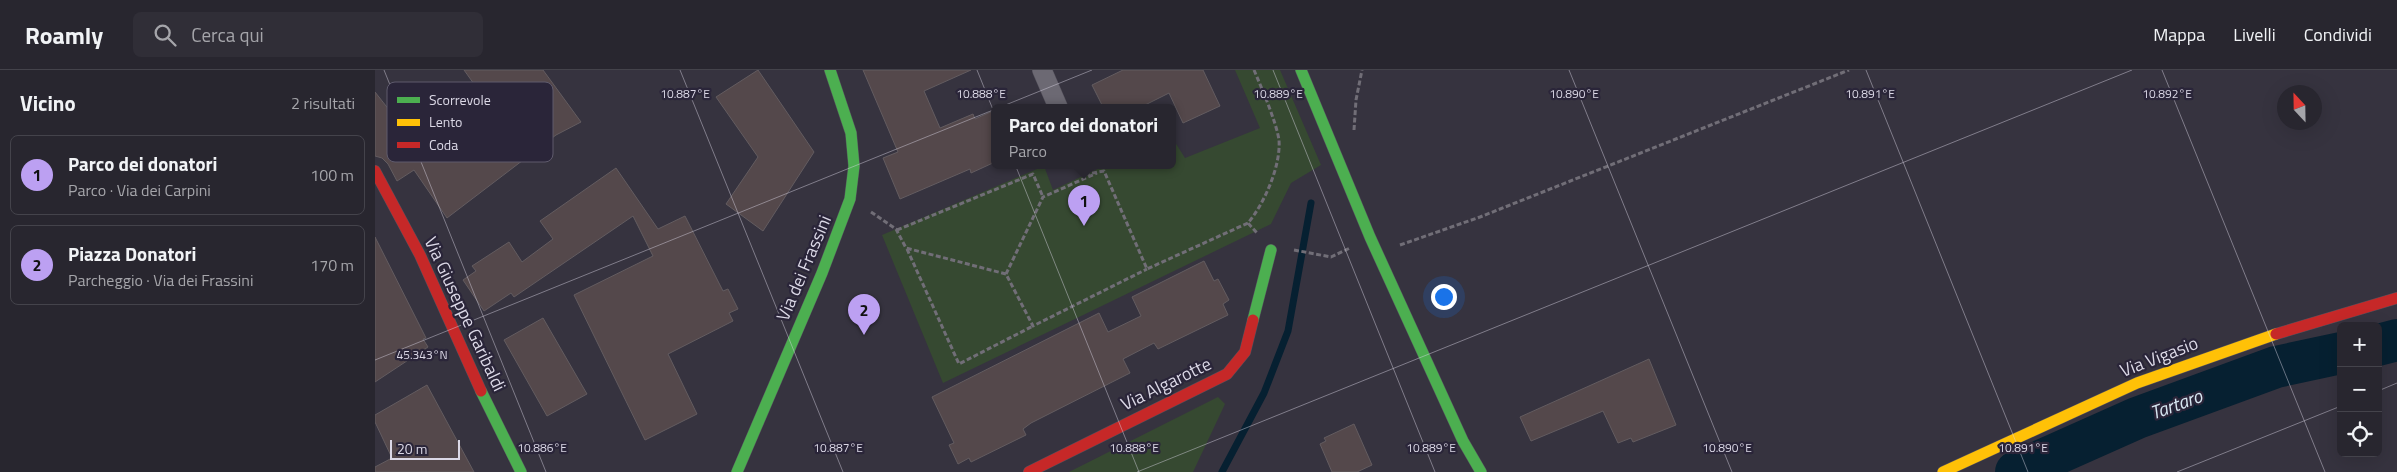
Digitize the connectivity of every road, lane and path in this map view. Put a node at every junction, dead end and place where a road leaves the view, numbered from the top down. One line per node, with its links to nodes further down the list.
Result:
1 (829, 70): 13 (street, Via dei Frassini)
2 (1042, 70): 7 (street)
3 (1254, 70): 14 (path)
4 (1301, 70): 20 (street)
5 (1362, 70): 8 (path)
6 (1849, 70): 20 (path)
7 (1057, 104)
8 (1356, 136)
9 (1085, 169): 11 (path)
10 (375, 171): 26 (street, Via Giuseppe Garibaldi)
11 (1104, 171): 12 (path); 21 (path)
12 (1043, 197): 15 (path); 22 (path)
13 (851, 198): 15 (path); 27 (street, Via dei Frassini)
14 (1248, 223): 19 (path); 21 (path)
15 (897, 230): 17 (path)
16 (1353, 246): 18 (path)
17 (906, 248): 22 (path); 24 (path)
18 (1288, 249)
19 (1271, 250): 28 (street, Via Algarotte)
20 (1378, 253): 25 (street)
21 (1147, 269): 24 (path)
22 (1006, 274): 24 (path)
23 (2397, 298): 31 (street, Via Vigasio)
24 (1033, 326)
25 (1463, 441): 29 (street); 30 (street)
26 (521, 472)
27 (737, 472)
28 (1029, 472)
29 (1470, 472)
30 (1481, 472)
31 (1943, 472)

